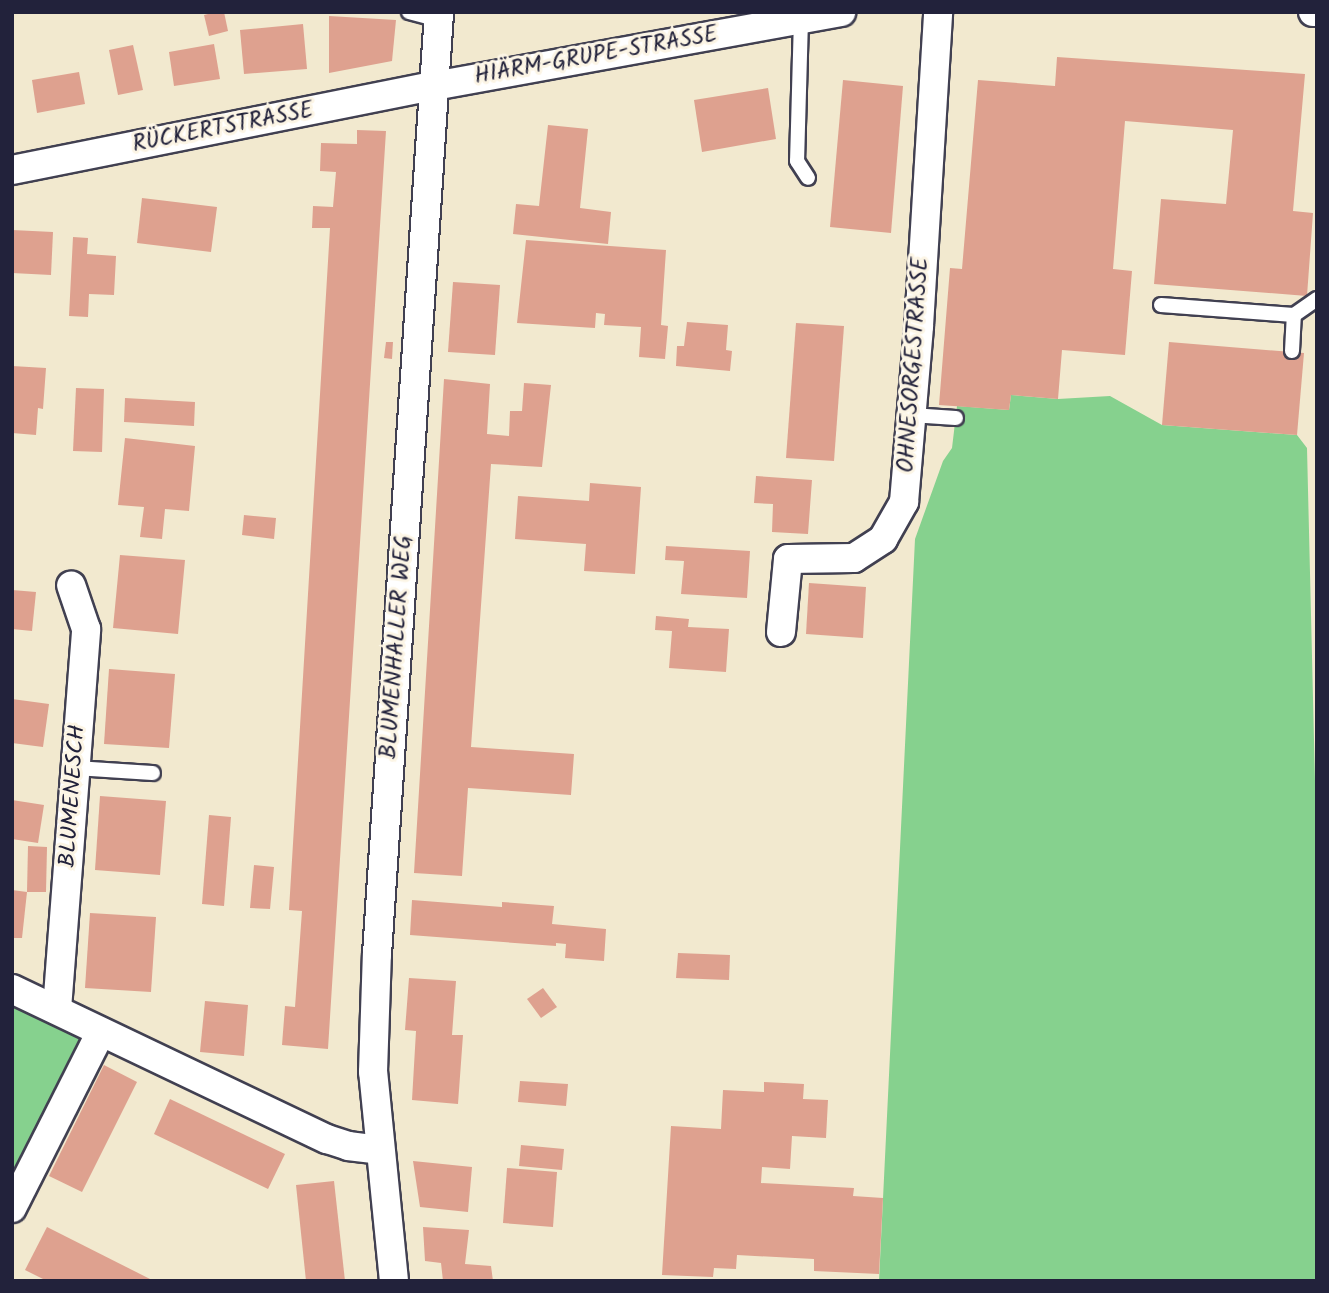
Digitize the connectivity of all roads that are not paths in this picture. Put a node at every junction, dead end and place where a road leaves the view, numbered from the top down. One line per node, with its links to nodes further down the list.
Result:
1 (409, 12): 4 (lane)
2 (841, 12): 5 (street, HIÄRM-GRUPE-STRASSE)
3 (938, 12): 13 (street, OHNESORGESTRASSE)
4 (439, 16): 6 (street, BLUMENHALLER WEG)
5 (801, 19): 6 (street, HIÄRM-GRUPE-STRASSE); 8 (lane)
6 (433, 86): 7 (street, RÜCKERTSTRASSE); 22 (street, BLUMENHALLER WEG)
7 (12, 170)
8 (808, 178)
9 (1317, 299): 11 (lane)
10 (1161, 305): 11 (lane)
11 (1294, 315): 12 (lane)
12 (1292, 352)
13 (911, 415): 14 (lane); 16 (street, OHNESORGESTRASSE)
14 (956, 418)
15 (71, 585): 17 (street, BLUMENESCH)
16 (781, 632)
17 (75, 768): 18 (lane); 20 (street, BLUMENESCH)
18 (153, 773)
19 (12, 989): 20 (street)
20 (57, 1009): 21 (street)
21 (101, 1032): 22 (street); 23 (street)
22 (380, 1150): 24 (street, BLUMENHALLER WEG)
23 (12, 1208)
24 (394, 1281)

